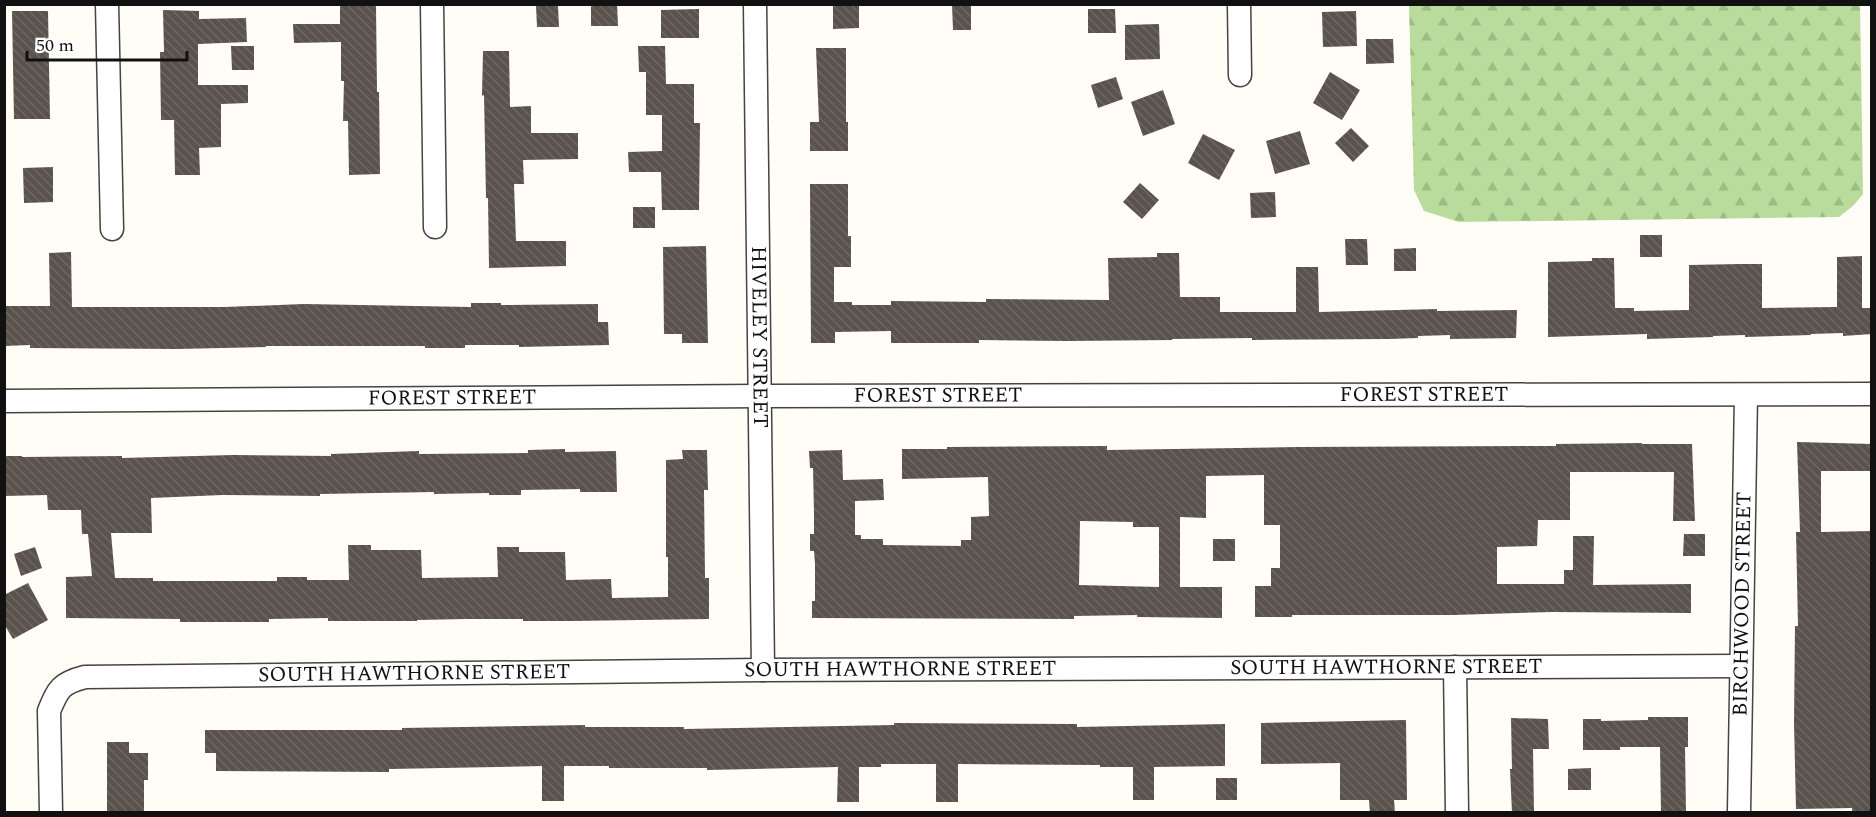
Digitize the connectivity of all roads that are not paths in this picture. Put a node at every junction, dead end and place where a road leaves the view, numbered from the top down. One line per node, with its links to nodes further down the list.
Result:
1 (107, 4): 7 (street)
2 (432, 4): 6 (street)
3 (756, 4): 10 (street, HIVELEY STREET)
4 (1239, 4): 5 (street)
5 (1240, 75)
6 (435, 227)
7 (112, 229)
8 (1872, 394): 9 (street, FOREST STREET)
9 (1746, 395): 10 (street, FOREST STREET); 12 (street, BIRCHWOOD STREET)
10 (760, 396): 11 (street, FOREST STREET); 14 (street, HIVELEY STREET)
11 (4, 401)
12 (1741, 666): 13 (street, SOUTH HAWTHORNE STREET); 17 (street, BIRCHWOOD STREET)
13 (1455, 667): 14 (street, SOUTH HAWTHORNE STREET); 16 (street)
14 (763, 670): 15 (street, SOUTH HAWTHORNE STREET)
15 (51, 813)
16 (1457, 813)
17 (1739, 813)

